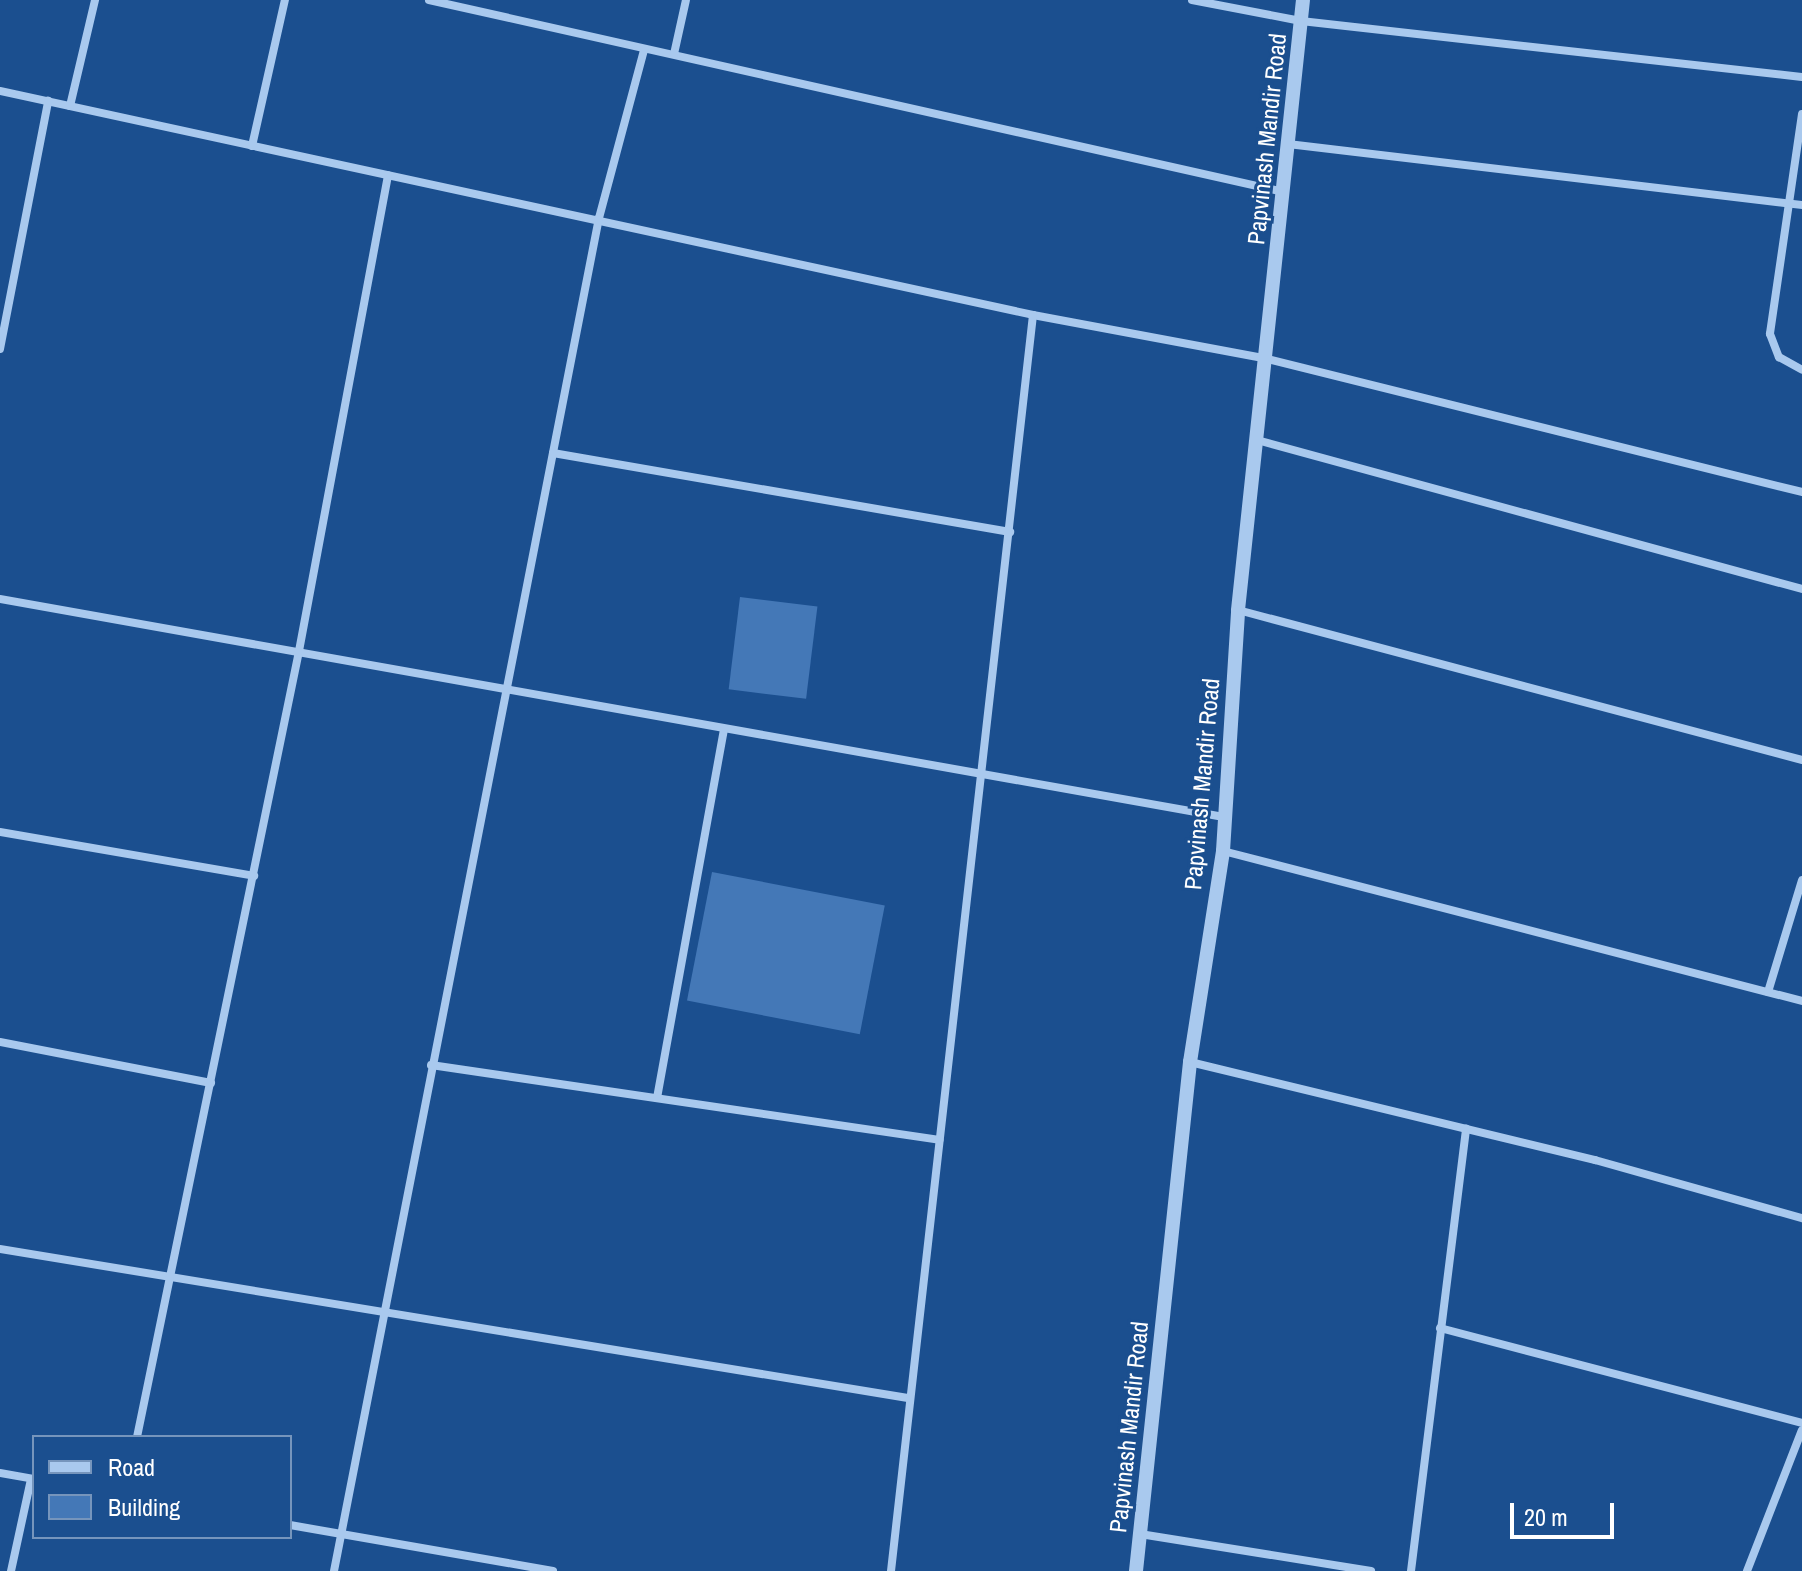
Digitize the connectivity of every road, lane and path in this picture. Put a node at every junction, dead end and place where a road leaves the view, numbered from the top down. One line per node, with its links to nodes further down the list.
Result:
1 (95, 0): 13 (street)
2 (285, 0): 16 (street)
3 (429, 0): 8 (street)
4 (686, 0): 9 (street)
5 (1192, 0): 7 (street)
6 (1303, 0): 7 (street, Papvinash Mandir Road)
7 (1301, 21): 10 (street); 15 (street, Papvinash Mandir Road)
8 (644, 50): 9 (street); 21 (street)
9 (674, 54): 18 (street)
10 (1802, 77)
11 (0, 91): 12 (street)
12 (48, 101): 13 (street); 23 (street)
13 (70, 106): 16 (street)
14 (1802, 114): 19 (street)
15 (1288, 144): 18 (street, Papvinash Mandir Road); 19 (street)
16 (252, 146): 17 (street)
17 (388, 175): 21 (street); 33 (street)
18 (1285, 192): 24 (street, Papvinash Mandir Road)
19 (1789, 204): 20 (street); 25 (street)
20 (1802, 205)
21 (599, 218): 22 (street); 27 (street)
22 (1033, 315): 24 (street); 29 (street)
23 (0, 349)
24 (1263, 358): 26 (street, Papvinash Mandir Road); 28 (street)
25 (1802, 370)
26 (1257, 440): 30 (street); 32 (street, Papvinash Mandir Road)
27 (553, 453): 29 (street); 34 (street)
28 (1802, 492)
29 (1010, 532): 37 (street)
30 (1802, 589)
31 (0, 599): 33 (street)
32 (1238, 610): 36 (street); 38 (street, Papvinash Mandir Road)
33 (299, 651): 34 (street); 41 (street)
34 (506, 690): 35 (street); 47 (street)
35 (724, 729): 37 (street); 49 (street)
36 (1802, 760)
37 (984, 776): 38 (street); 51 (street)
38 (1224, 817): 40 (street, Papvinash Mandir Road)
39 (0, 832): 41 (street)
40 (1223, 851): 43 (street); 46 (street, Papvinash Mandir Road)
41 (254, 876): 48 (street)
42 (1802, 880): 43 (street)
43 (1768, 992): 44 (street)
44 (1802, 1001)
45 (0, 1042): 48 (street)
46 (1190, 1062): 50 (street); 66 (street, Papvinash Mandir Road)
47 (431, 1065): 49 (street); 55 (street)
48 (211, 1083): 54 (street)
49 (657, 1098): 51 (street)
50 (1466, 1128): 52 (street); 56 (street)
51 (940, 1140): 57 (street)
52 (1802, 1218)
53 (0, 1249): 54 (street)
54 (171, 1277): 55 (street); 60 (street)
55 (382, 1312): 57 (street); 65 (street)
56 (1440, 1328): 58 (street); 74 (street)
57 (908, 1398): 71 (street)
58 (1802, 1423)
59 (1802, 1430): 75 (street)
60 (137, 1435)
61 (0, 1473): 62 (street)
62 (32, 1479)
63 (32, 1483): 68 (street)
64 (292, 1525): 65 (street)
65 (340, 1534): 67 (street); 69 (street)
66 (1140, 1534): 72 (street, Papvinash Mandir Road); 73 (street)
67 (542, 1570): 70 (street)
68 (11, 1571)
69 (334, 1571)
70 (553, 1571)
71 (891, 1571)
72 (1136, 1571)
73 (1371, 1571)
74 (1411, 1571)
75 (1747, 1571)

